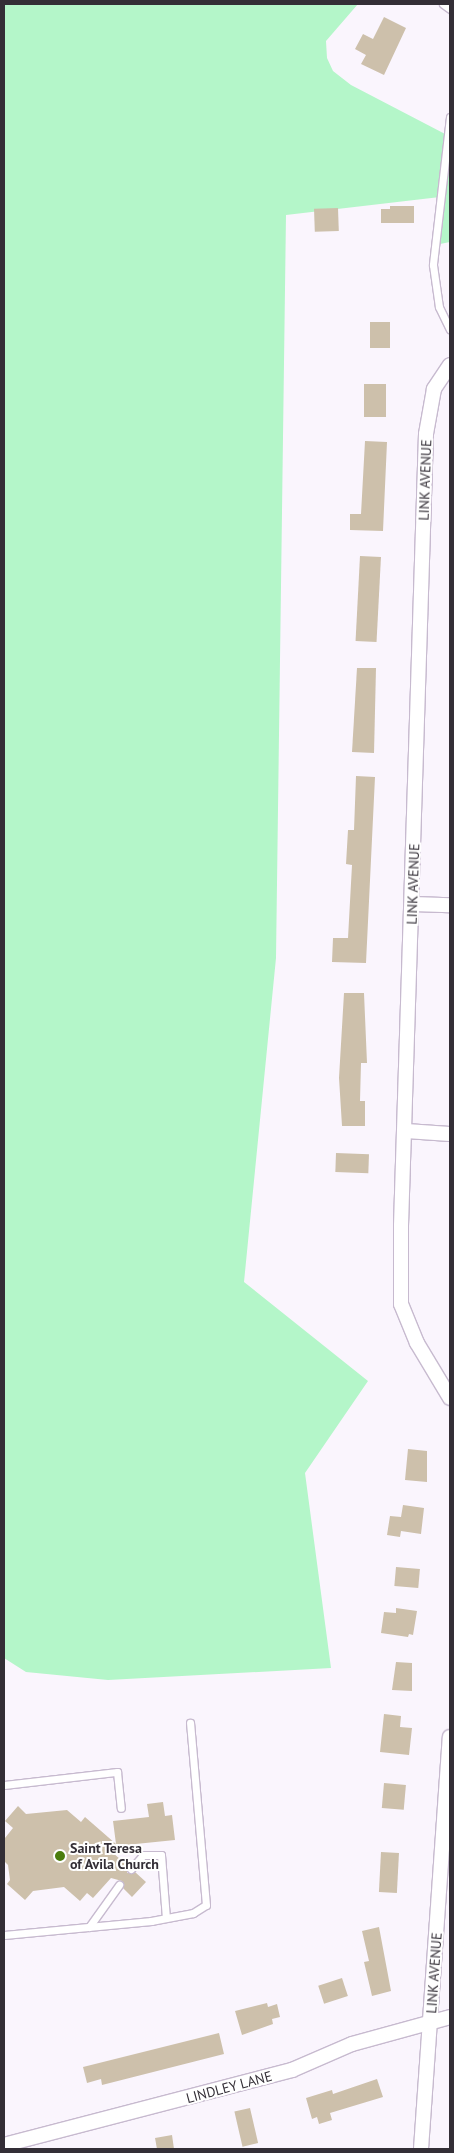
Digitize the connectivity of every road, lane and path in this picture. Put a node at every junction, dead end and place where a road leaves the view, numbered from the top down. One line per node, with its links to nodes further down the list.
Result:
1 (443, 4): 2 (lane)
2 (450, 9)
3 (450, 117): 4 (lane)
4 (450, 330)
5 (450, 365): 6 (street, LINK AVENUE)
6 (413, 904): 7 (street); 8 (street, LINK AVENUE)
7 (450, 905)
8 (406, 1131): 9 (street); 10 (street, LINK AVENUE)
9 (450, 1134)
10 (450, 1398)
11 (190, 1723): 17 (lane)
12 (450, 1737): 21 (street, LINK AVENUE)
13 (4, 1785): 14 (lane)
14 (121, 1808)
15 (131, 1869): 17 (lane)
16 (119, 1885): 18 (lane)
17 (166, 1918): 18 (lane)
18 (89, 1927): 19 (lane)
19 (4, 1935)
20 (450, 2017): 21 (street, LINDLEY LANE)
21 (430, 2022): 22 (street, LINDLEY LANE); 23 (street, LINK AVENUE)
22 (4, 2146)
23 (421, 2149)

